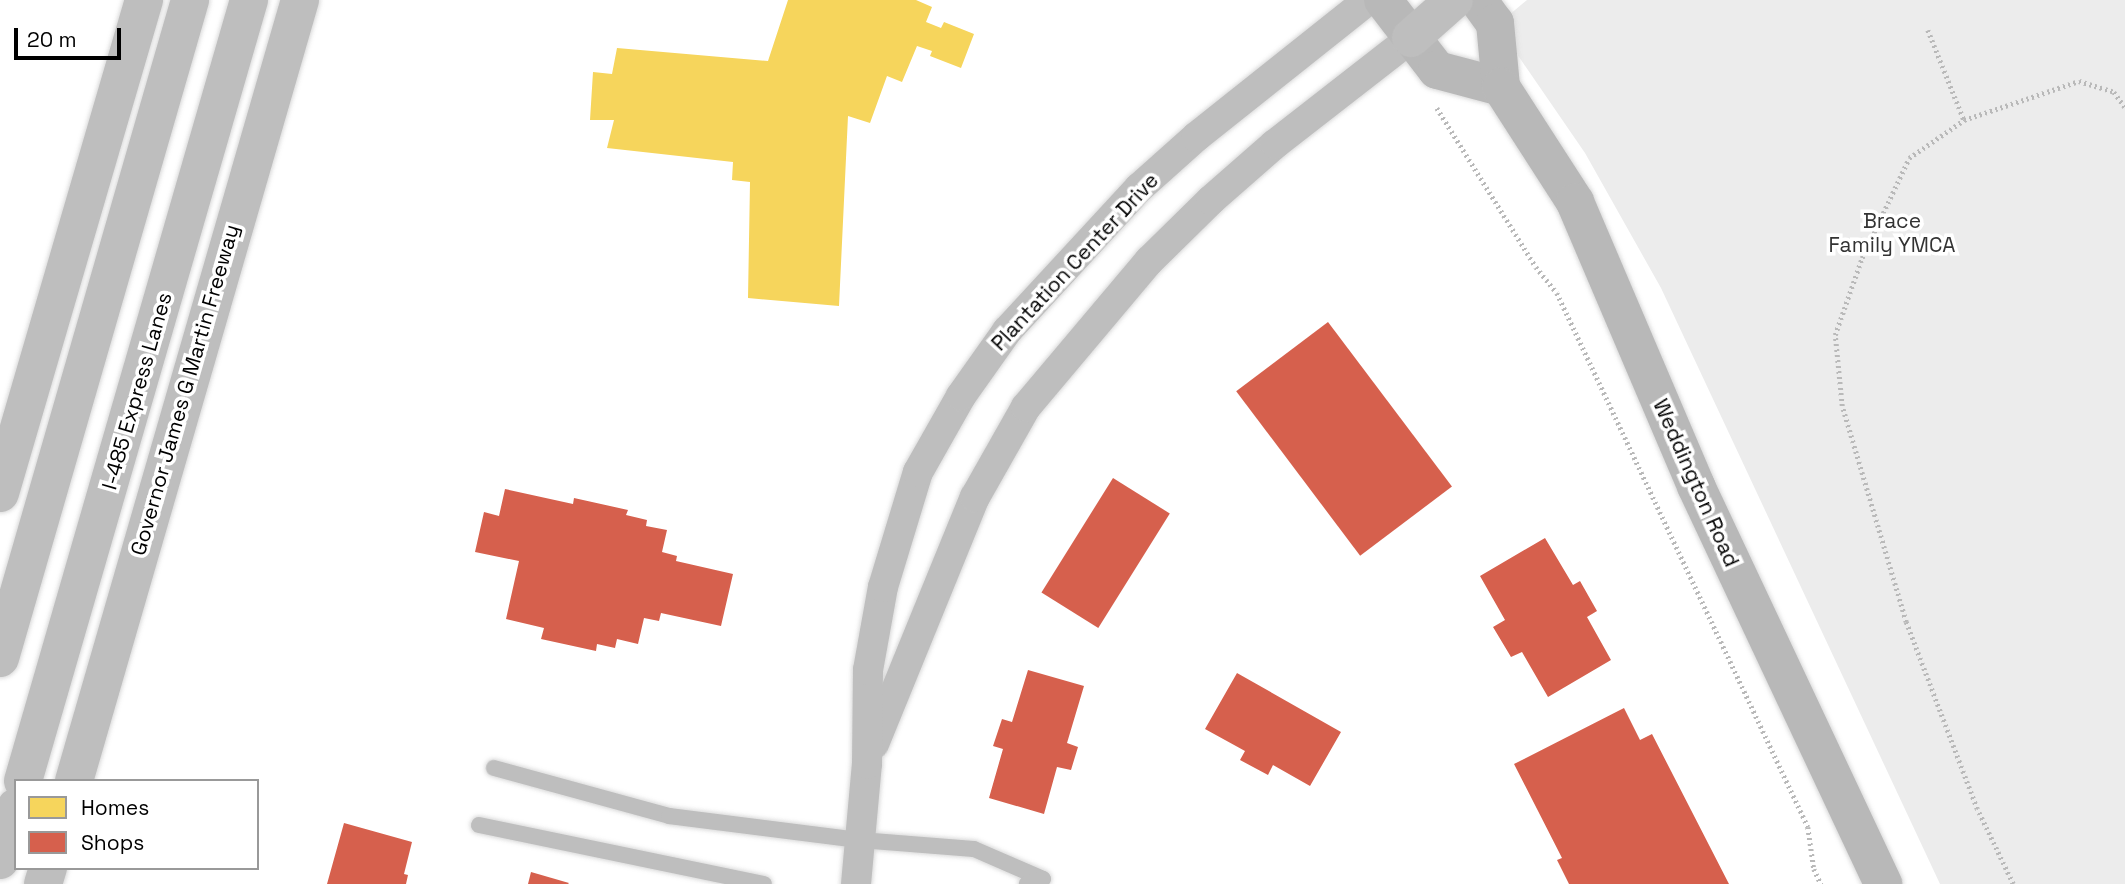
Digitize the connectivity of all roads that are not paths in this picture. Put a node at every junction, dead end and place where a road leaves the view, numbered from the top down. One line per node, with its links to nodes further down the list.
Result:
1 (144, 0): 11 (highway)
2 (190, 0): 12 (highway)
3 (249, 0): 15 (highway, I-485 Express Lanes)
4 (300, 0): 16 (highway, Governor James G Martin Freeway)
5 (1368, 0): 13 (street, Plantation Center Drive)
6 (1382, 0): 9 (main road)
7 (1454, 0): 9 (highway)
8 (1478, 0): 10 (main road, Weddington Road)
9 (1411, 38): 10 (main road); 13 (street, Plantation Center Drive)
10 (1501, 87): 24 (main road, Weddington Road)
11 (0, 492)
12 (0, 658)
13 (867, 764): 19 (street, Plantation Center Drive)
14 (494, 768): 19 (lane)
15 (24, 779)
16 (75, 779)
17 (14, 814): 20 (highway)
18 (478, 825): 21 (lane)
19 (860, 840): 22 (street, Plantation Center Drive); 23 (lane)
20 (0, 860)
21 (764, 884)
22 (856, 884)
23 (1027, 884)
24 (1883, 884)

